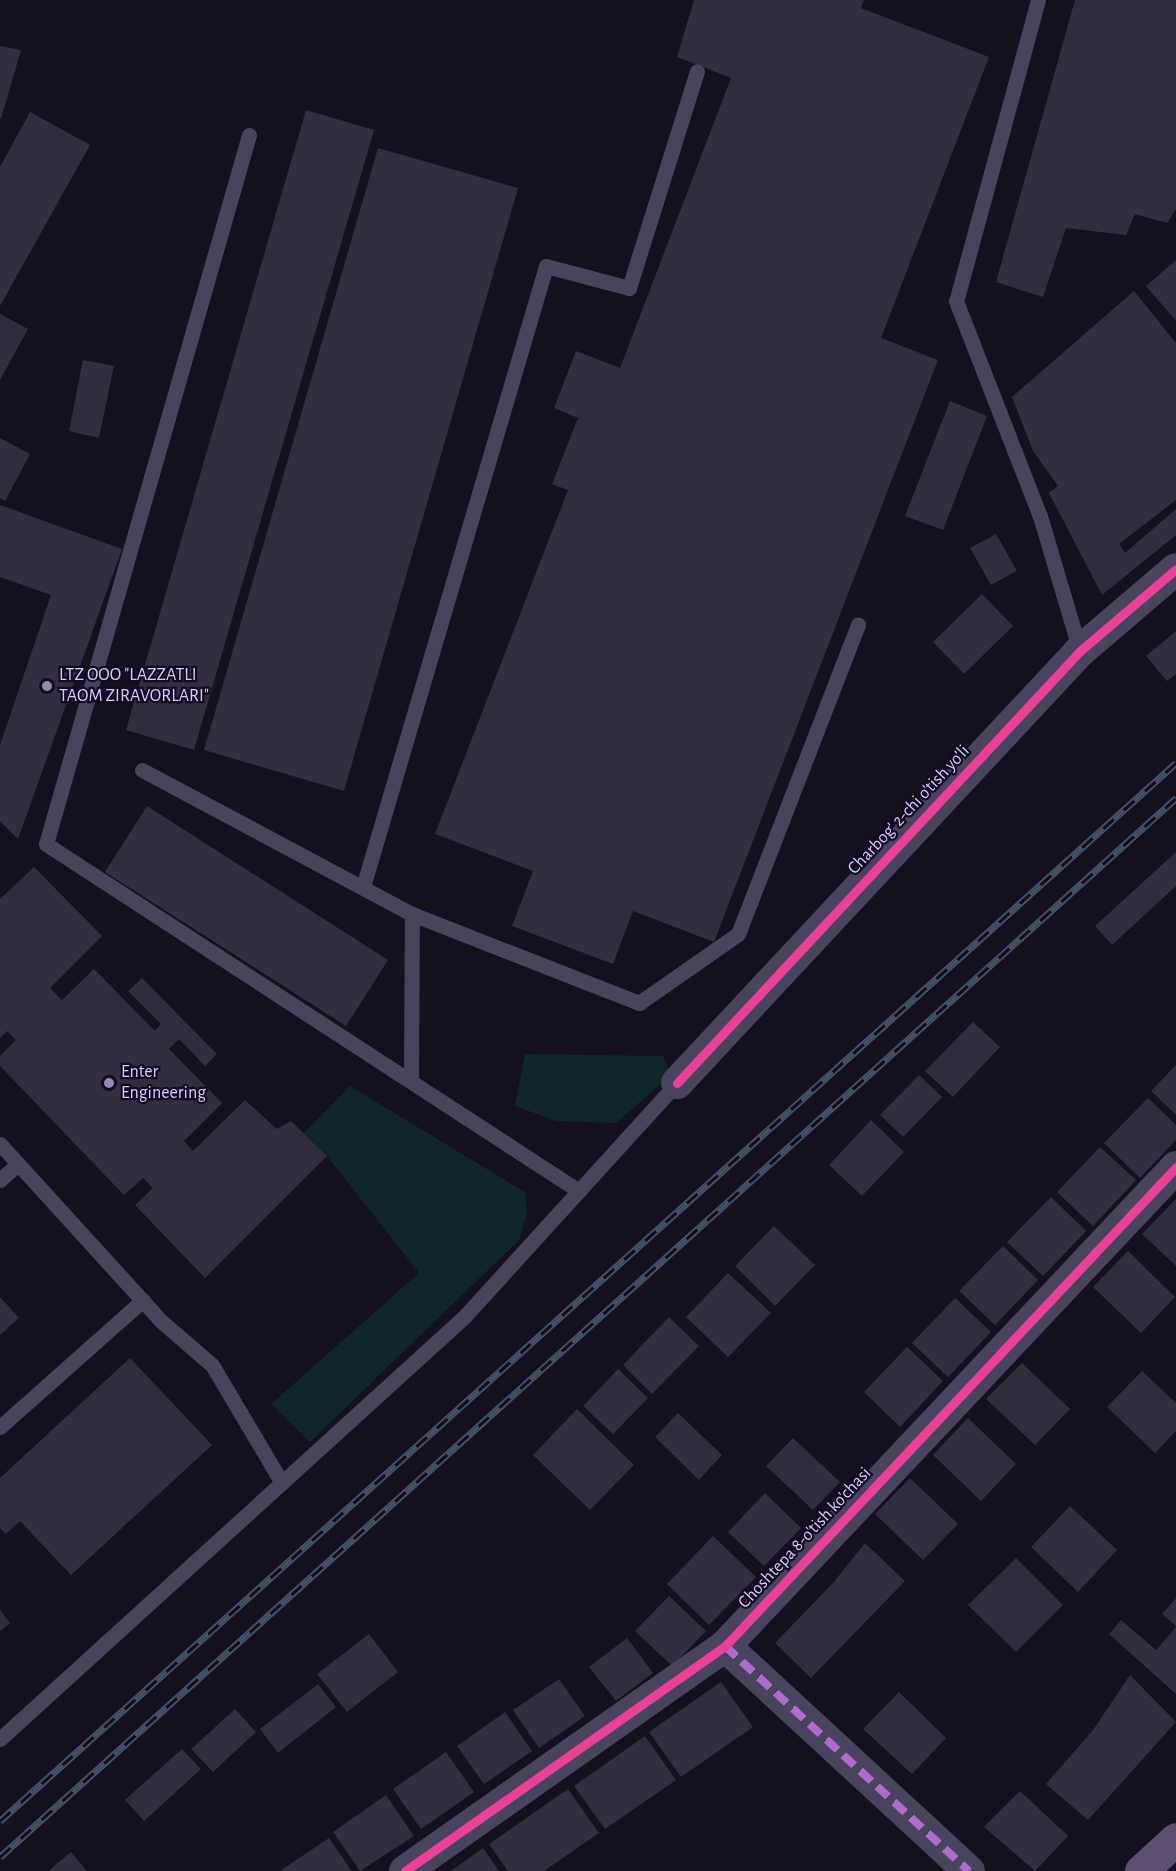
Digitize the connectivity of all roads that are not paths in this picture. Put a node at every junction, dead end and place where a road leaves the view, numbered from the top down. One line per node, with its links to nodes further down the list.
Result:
1 (1038, 0): 6 (lane)
2 (697, 71): 8 (lane)
3 (249, 135): 10 (lane)
4 (1176, 569): 6 (street, Charbog' 2-chi o'tish yo'li)
5 (858, 624): 9 (lane)
6 (1080, 651): 11 (street, Charbog' 2-chi o'tish yo'li)
7 (142, 770): 8 (lane)
8 (363, 887): 9 (lane)
9 (412, 914): 10 (lane)
10 (411, 1081): 16 (lane)
11 (676, 1083): 16 (lane)
12 (0, 1144): 13 (lane)
13 (18, 1164): 15 (lane); 17 (lane)
14 (1176, 1167): 20 (street, Choshtepa 8-o'tish ko'chasi)
15 (0, 1180)
16 (579, 1191): 19 (lane)
17 (143, 1300): 18 (lane); 19 (lane)
18 (0, 1427)
19 (282, 1483): 21 (lane)
20 (725, 1646): 23 (street, Choshtepa 8-o'tish ko'chasi); 24 (street)
21 (0, 1739)
22 (1176, 1839): 25 (main road)
23 (405, 1871)
24 (969, 1871)
25 (1141, 1871)

